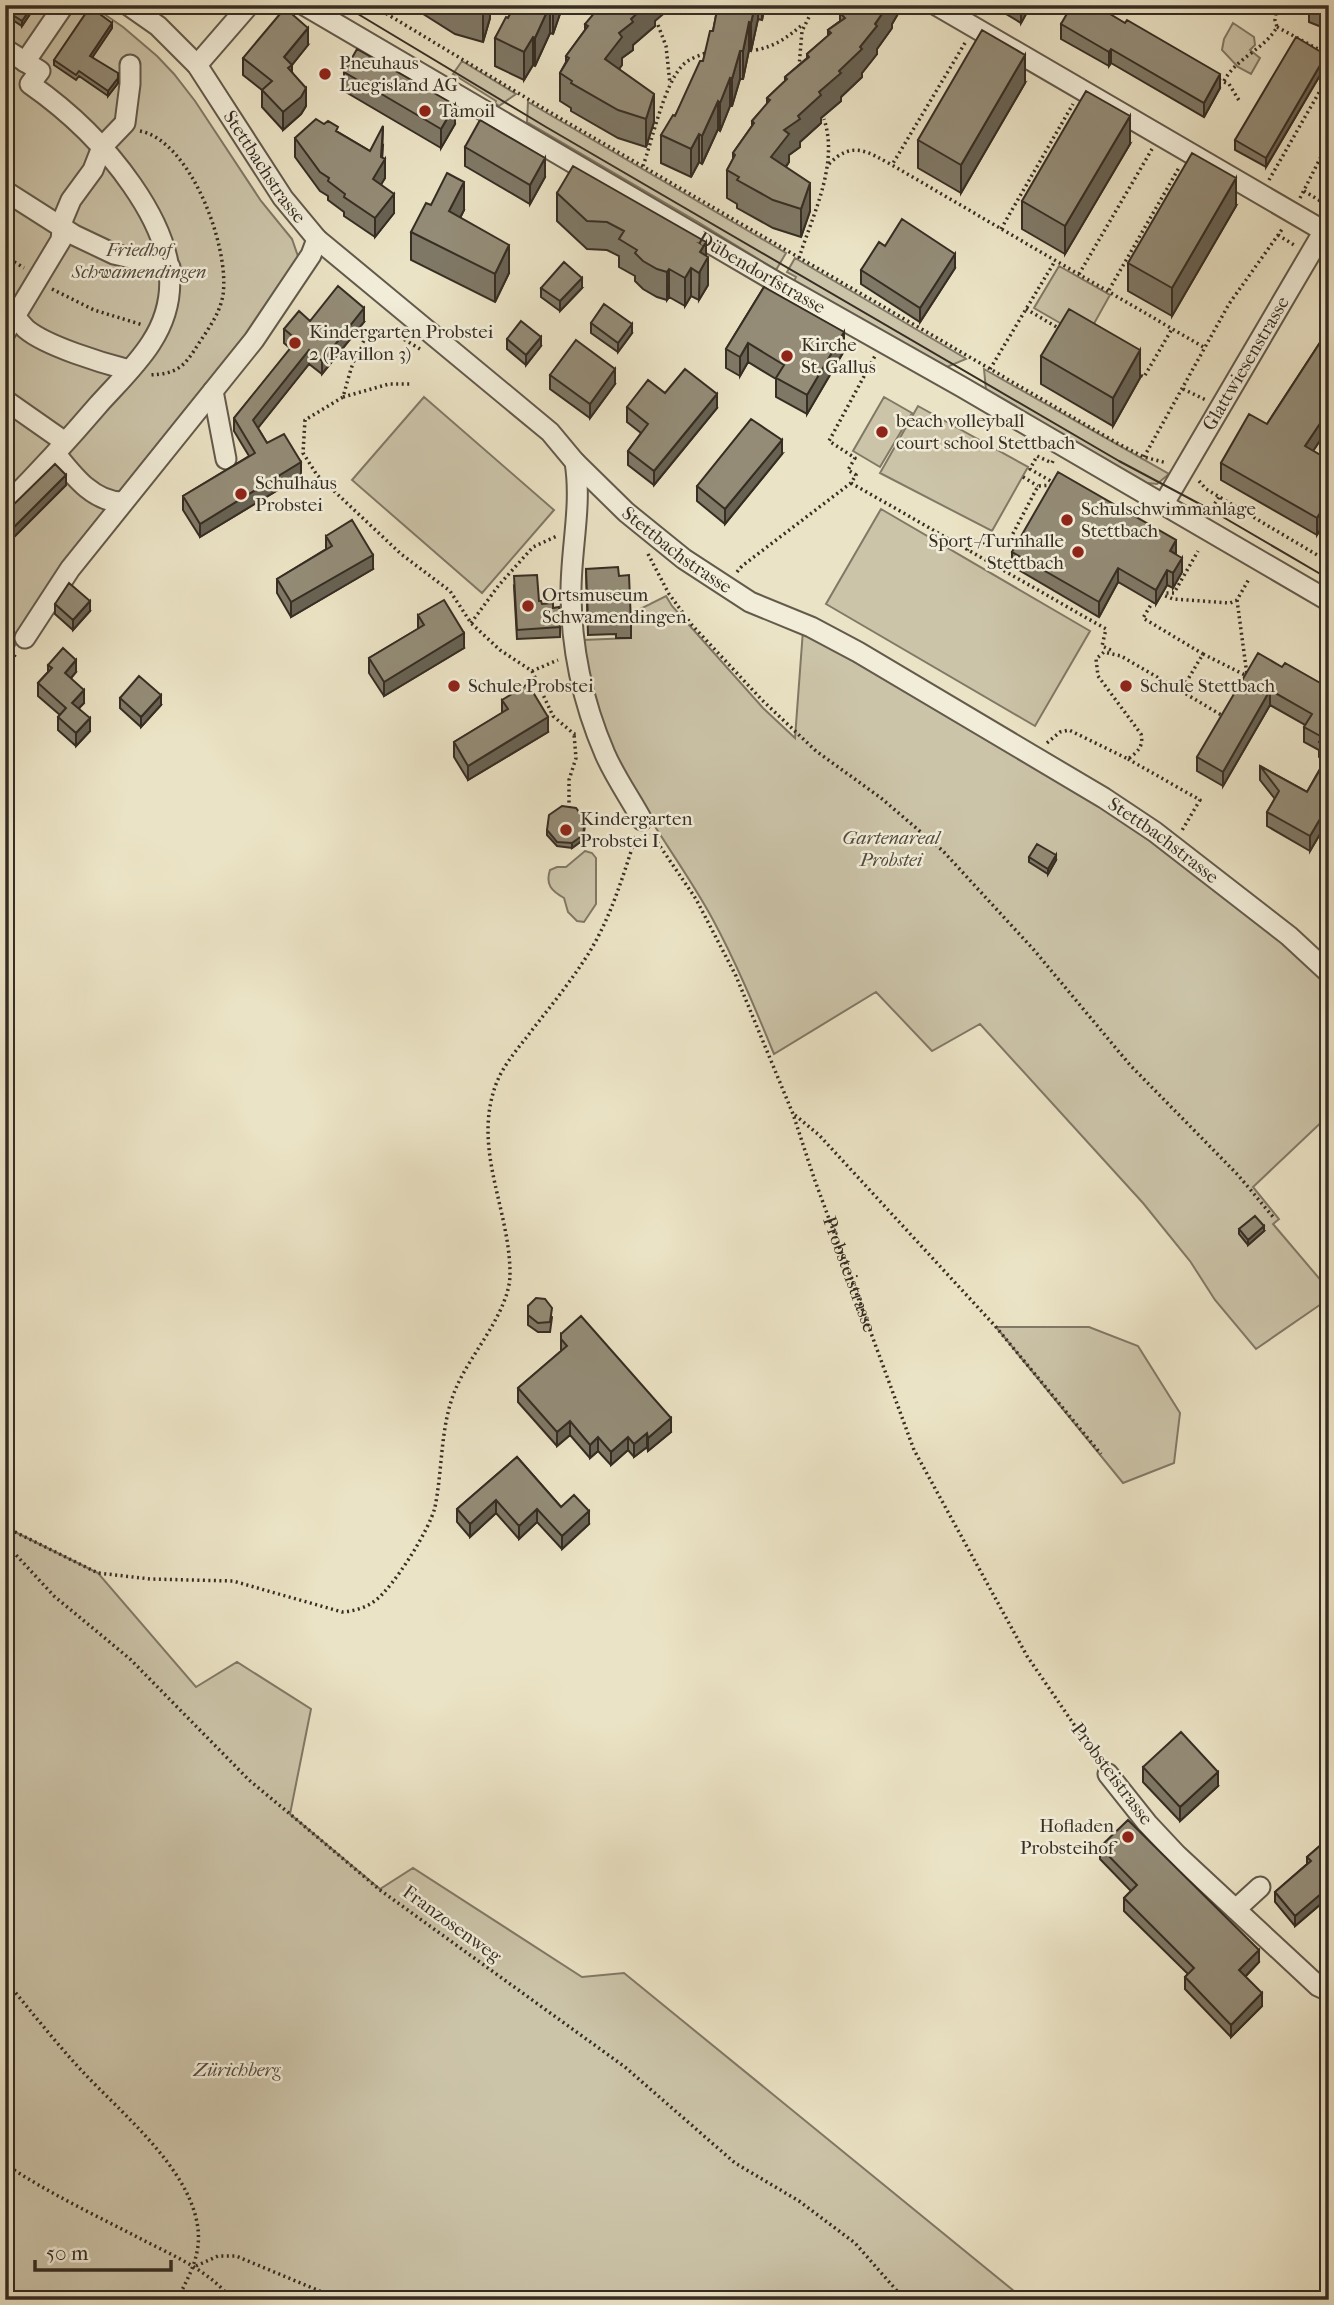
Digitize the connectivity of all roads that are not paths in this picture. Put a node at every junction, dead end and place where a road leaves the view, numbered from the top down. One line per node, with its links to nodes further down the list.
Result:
1 (64, 5): 7 (street)
2 (128, 5): 9 (street, Stettbachstrasse)
3 (249, 5): 9 (street)
4 (304, 5): 26 (street, Dübendorfstrasse)
5 (936, 5): 13 (street)
6 (5, 49): 7 (street)
7 (25, 62): 10 (street)
8 (130, 65): 10 (street)
9 (197, 65): 14 (street, Stettbachstrasse)
10 (102, 147): 12 (street); 15 (street)
11 (5, 191): 12 (street)
12 (63, 229): 15 (street); 16 (street)
13 (1327, 229): 26 (street, Glattwiesenstrasse)
14 (317, 239): 19 (street); 23 (street, Stettbachstrasse)
15 (170, 267): 18 (street)
16 (11, 313): 17 (street); 18 (street)
17 (5, 333)
18 (129, 370): 21 (street)
19 (213, 391): 22 (street); 25 (street)
20 (5, 400): 21 (street)
21 (61, 448): 24 (street); 25 (street)
22 (226, 458)
23 (575, 462): 29 (street); 30 (street, Stettbachstrasse)
24 (7, 501)
25 (122, 502): 28 (street)
26 (1163, 505): 27 (street, Dübendorfstrasse)
27 (1329, 601)
28 (25, 638)
29 (642, 820)
30 (1329, 973)
31 (1108, 1774): 33 (street, Probsteistrasse)
32 (1260, 1887): 33 (street)
33 (1236, 1909): 34 (street, Probsteistrasse)
34 (1329, 1991)

